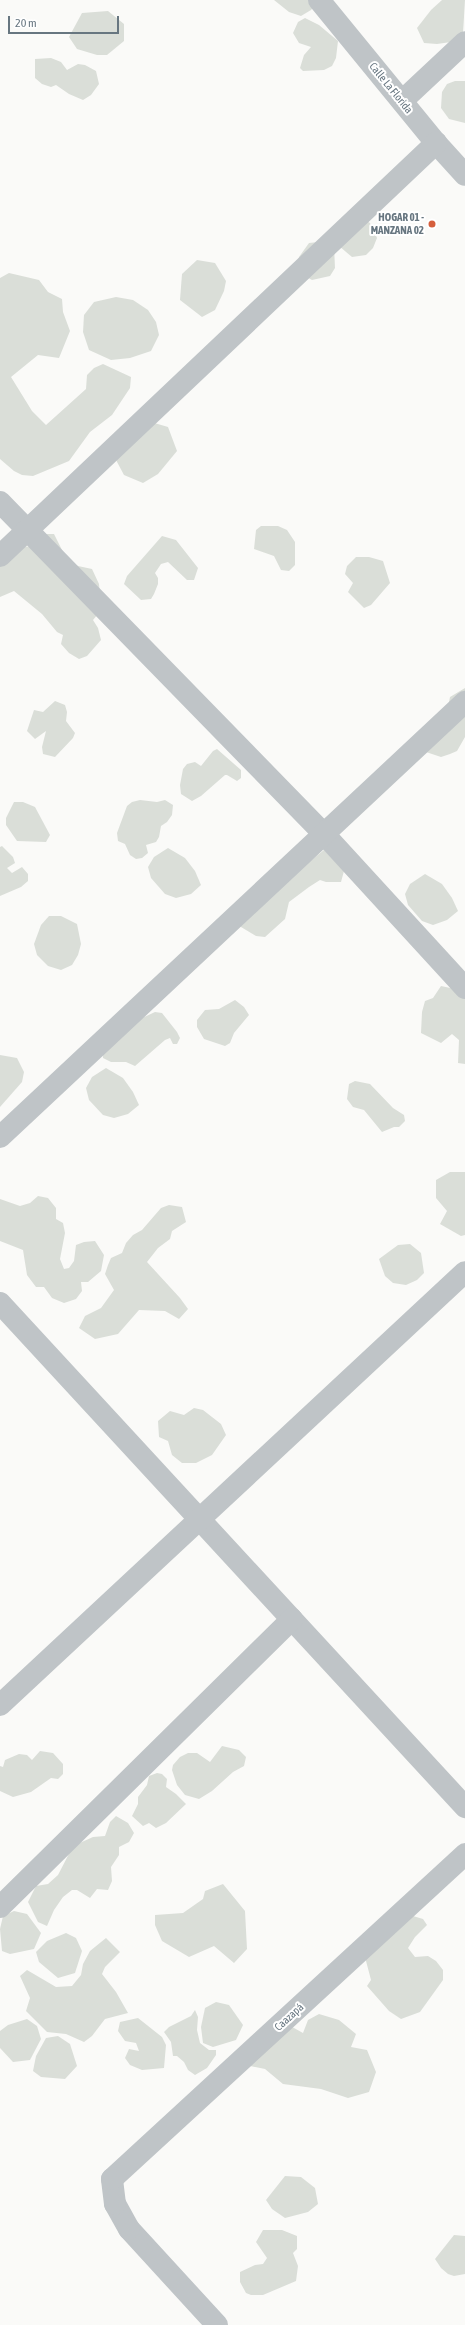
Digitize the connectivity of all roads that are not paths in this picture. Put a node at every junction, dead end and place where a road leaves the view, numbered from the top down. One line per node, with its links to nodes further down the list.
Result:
1 (319, 0): 3 (street, Calle La Florida)
2 (465, 42): 3 (street)
3 (402, 101): 4 (street, Calle La Florida)
4 (436, 143): 5 (street, Calle La Florida); 7 (street)
5 (465, 175)
6 (0, 502): 7 (street)
7 (27, 531): 8 (street); 10 (street)
8 (0, 556)
9 (465, 702): 10 (street)
10 (324, 834): 11 (street); 12 (street)
11 (465, 988)
12 (0, 1137)
13 (465, 1272): 15 (street)
14 (0, 1303): 15 (street)
15 (199, 1518): 16 (street); 17 (street)
16 (292, 1619): 18 (street); 20 (street)
17 (0, 1706)
18 (465, 1807)
19 (465, 1854): 21 (street, Caazapá)
20 (0, 1907)
21 (217, 2325)

